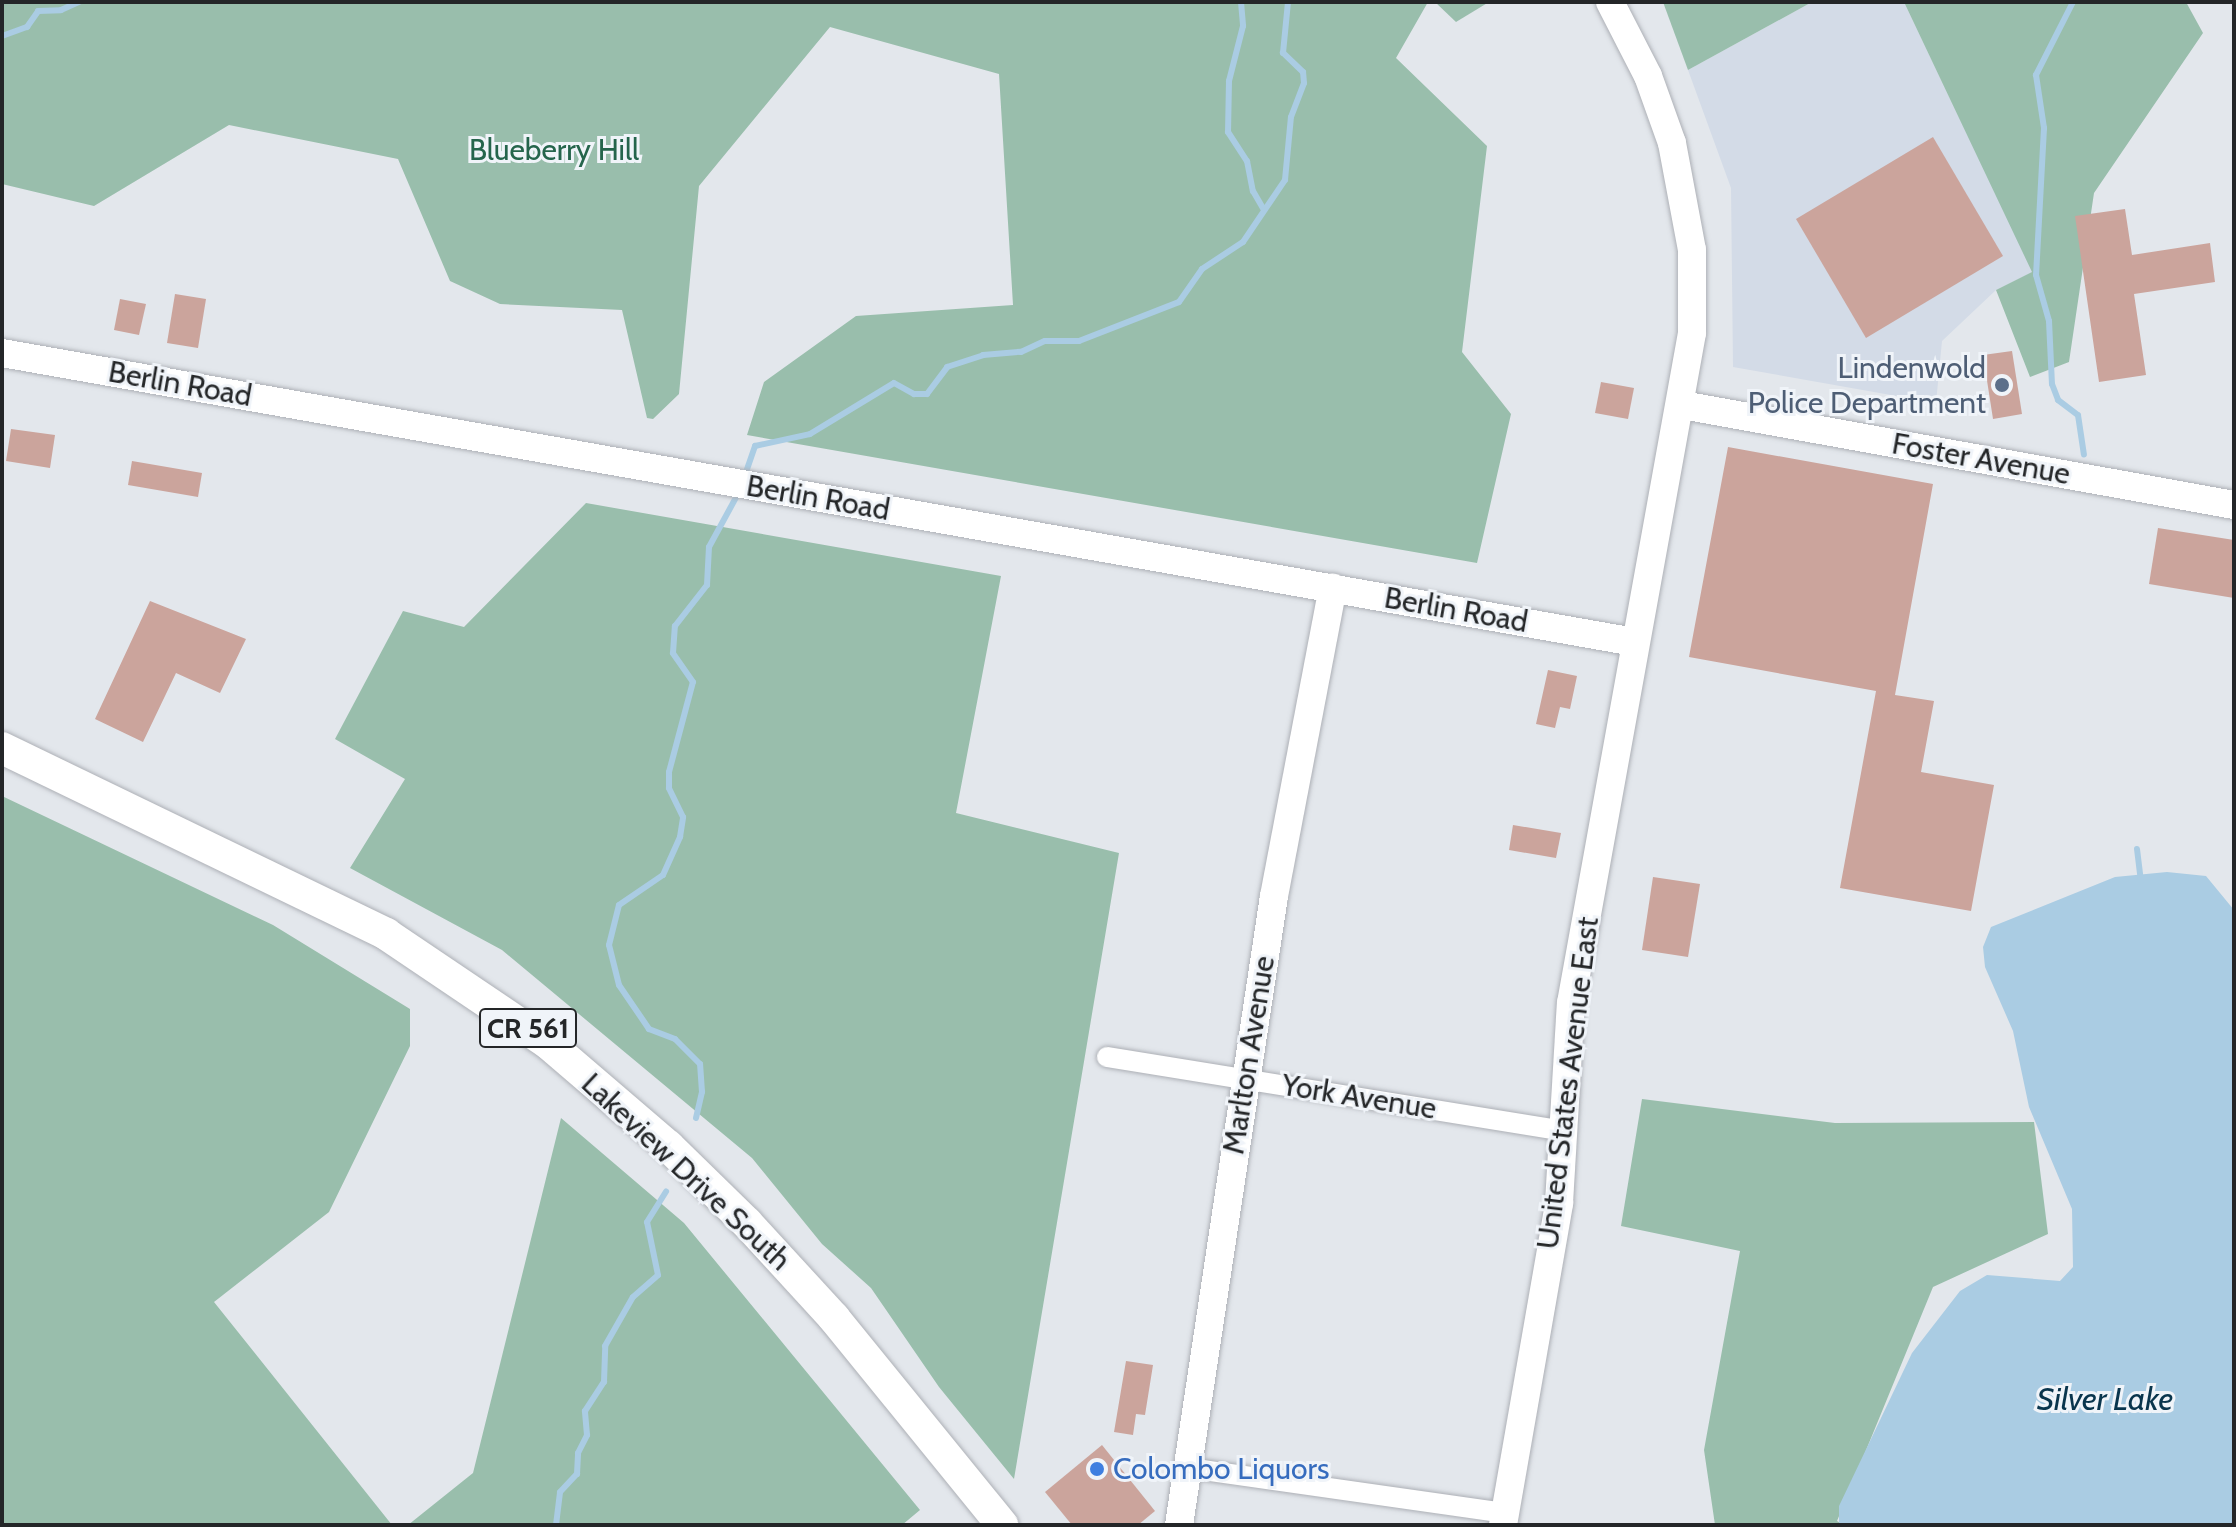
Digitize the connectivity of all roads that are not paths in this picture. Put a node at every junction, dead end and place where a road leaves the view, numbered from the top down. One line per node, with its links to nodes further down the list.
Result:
1 (1610, 2): 3 (street, United States Avenue East)
2 (2, 353): 5 (street, Berlin Road)
3 (1682, 405): 4 (street, Foster Avenue); 6 (street, United States Avenue East)
4 (2234, 505)
5 (1333, 588): 6 (street, Berlin Road); 9 (street, Marlton Avenue)
6 (1634, 642): 10 (street, United States Avenue East)
7 (2, 748): 13 (main road, Lakeview Drive South / CR 561)
8 (1107, 1057): 9 (street, York Avenue)
9 (1245, 1078): 10 (street, York Avenue); 11 (street, Marlton Avenue)
10 (1563, 1131): 12 (street, United States Avenue East)
11 (1189, 1468): 12 (street); 14 (street, Marlton Avenue)
12 (1504, 1519)
13 (1002, 1525)
14 (1179, 1525)

